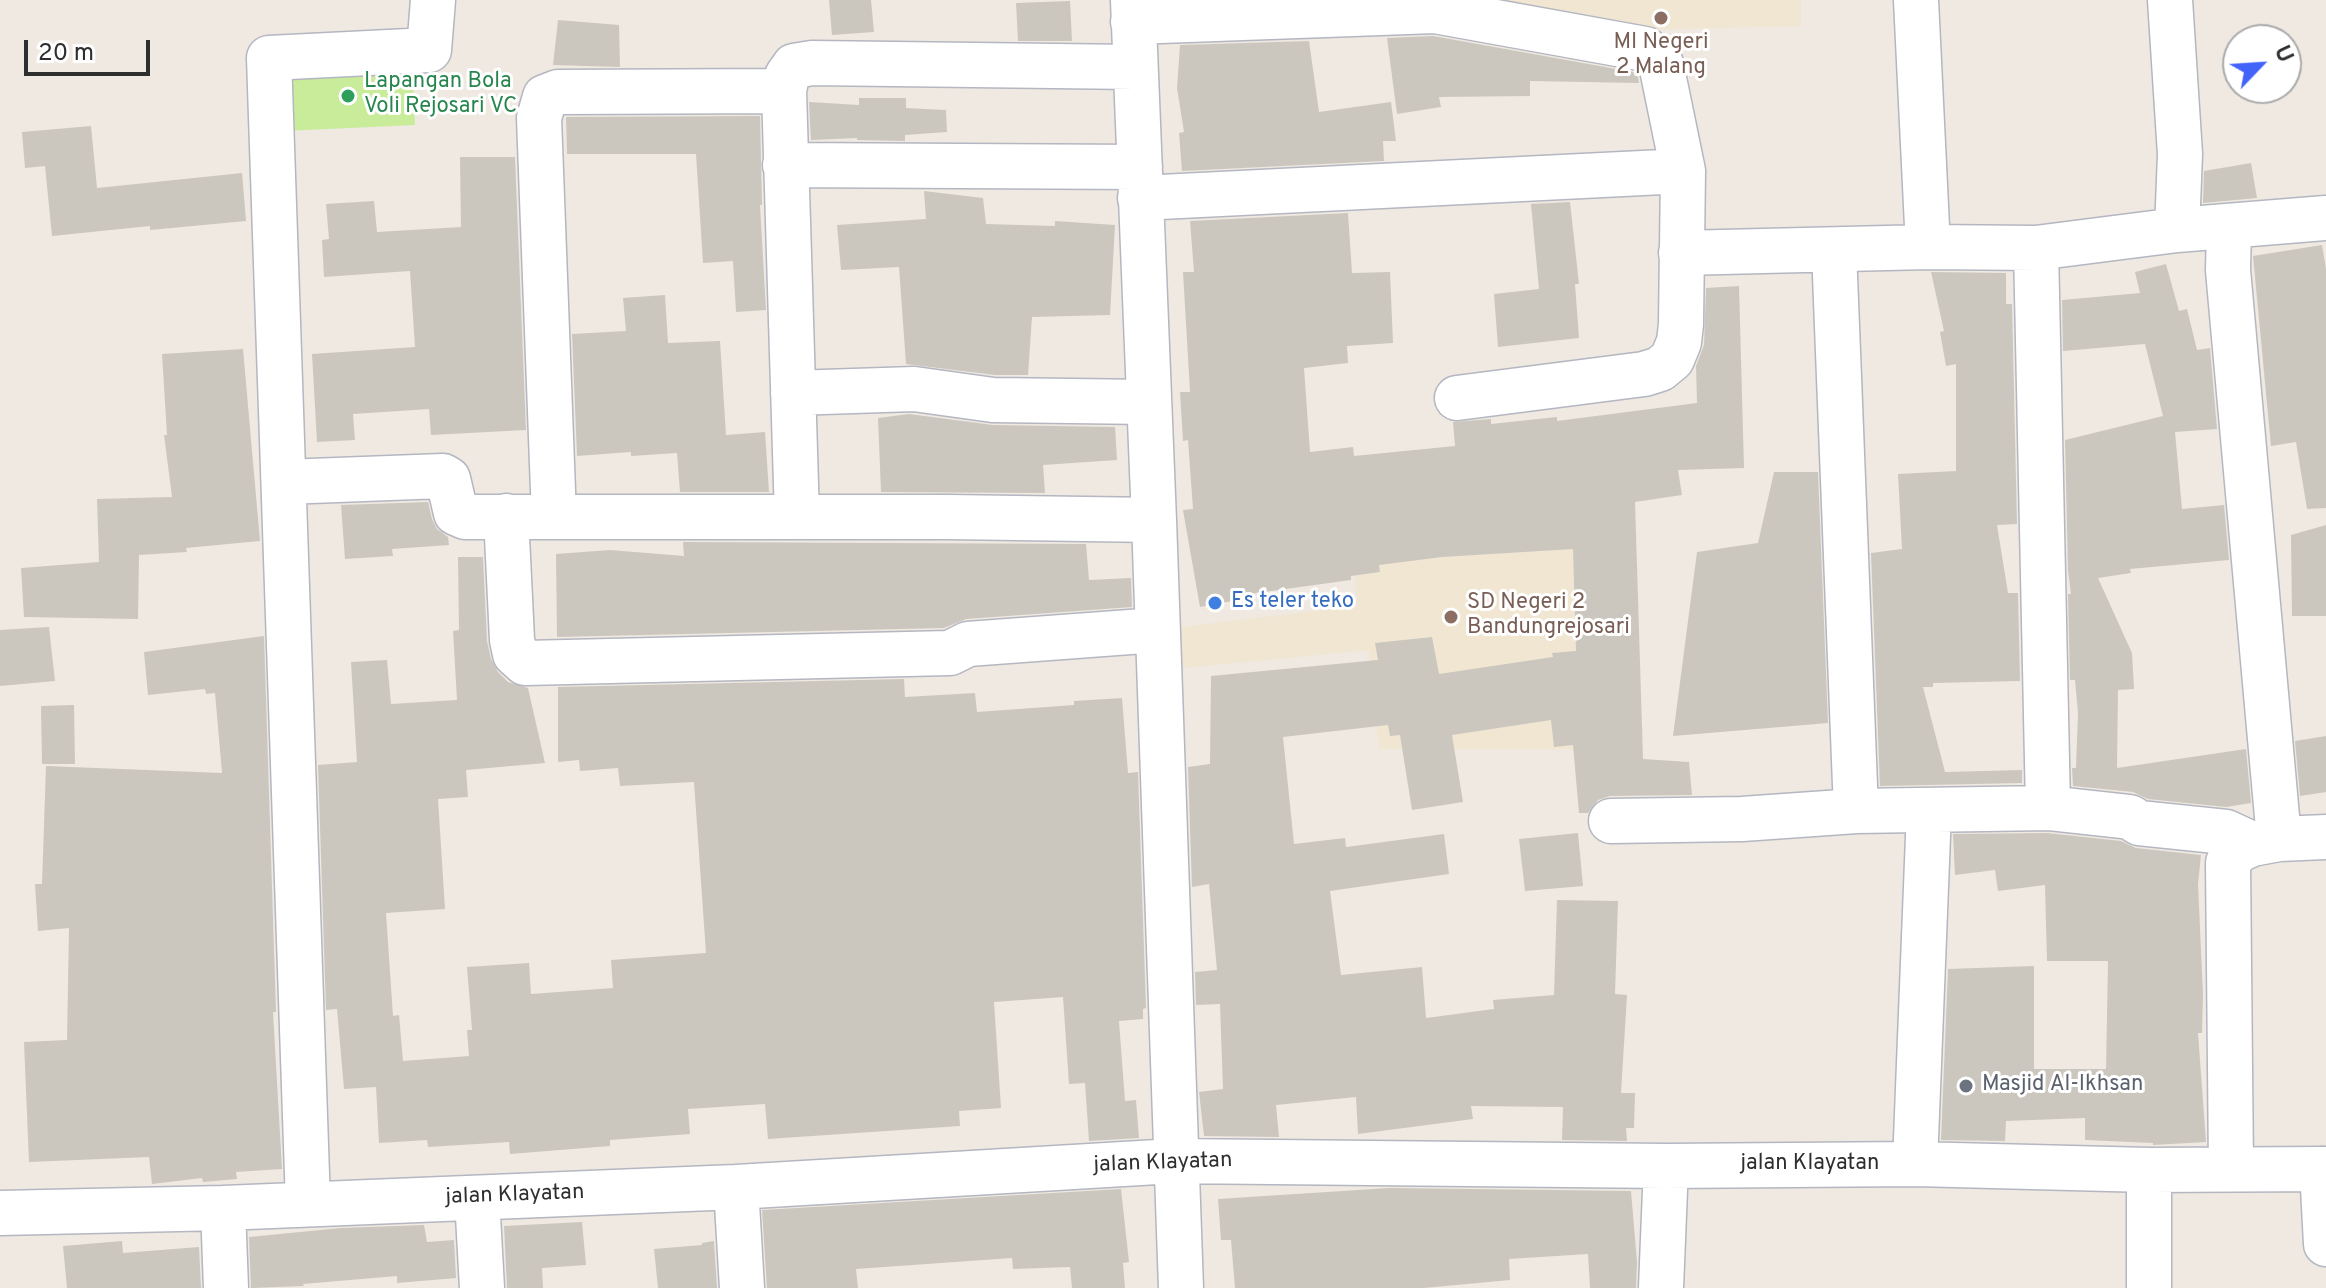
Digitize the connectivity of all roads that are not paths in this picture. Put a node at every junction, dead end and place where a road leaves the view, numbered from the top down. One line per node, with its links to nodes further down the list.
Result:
1 (433, 0): 20 (street)
2 (1916, 0): 13 (street)
3 (2170, 0): 12 (street)
4 (1133, 11): 5 (street); 8 (street)
5 (1135, 67): 6 (street); 9 (street)
6 (784, 91): 7 (street); 22 (street)
7 (785, 165): 9 (street); 17 (street)
8 (1683, 171): 9 (street); 16 (street)
9 (1140, 183): 19 (street)
10 (2326, 218): 11 (street)
11 (2229, 228): 12 (street); 31 (street)
12 (2177, 230): 14 (street)
13 (1928, 247): 14 (street); 15 (street)
14 (2036, 248): 26 (street)
15 (1834, 250): 16 (street); 27 (street)
16 (1681, 253): 18 (street)
17 (793, 393): 19 (street); 23 (street)
18 (1457, 398)
19 (1149, 402): 24 (street)
20 (284, 482): 21 (street); 40 (street)
21 (506, 516): 22 (street); 25 (street)
22 (554, 517): 23 (street)
23 (797, 517): 24 (street)
24 (1154, 520): 25 (street)
25 (1157, 630): 32 (street)
26 (2048, 808): 28 (street); 31 (street)
27 (1856, 811): 28 (street); 29 (street)
28 (1929, 811): 33 (street)
29 (1611, 821)
30 (2326, 837): 31 (street)
31 (2265, 841): 35 (street)
32 (1174, 1161): 34 (street, jalan Klayatan); 38 (street, jalan Klayatan); 47 (street)
33 (1915, 1164): 34 (street, jalan Klayatan); 37 (street, jalan Klayatan)
34 (1666, 1166): 48 (street)
35 (2231, 1169): 36 (street, jalan Klayatan); 37 (street, jalan Klayatan)
36 (2324, 1169): 43 (street)
37 (2149, 1170): 49 (street)
38 (736, 1187): 39 (street, jalan Klayatan); 46 (street)
39 (477, 1198): 40 (street, jalan Klayatan); 45 (street)
40 (308, 1204): 41 (street, jalan Klayatan)
41 (223, 1208): 42 (street, jalan Klayatan); 44 (street)
42 (0, 1213)
43 (2326, 1244)
44 (226, 1288)
45 (482, 1288)
46 (742, 1288)
47 (1181, 1288)
48 (1661, 1288)
49 (2149, 1288)

